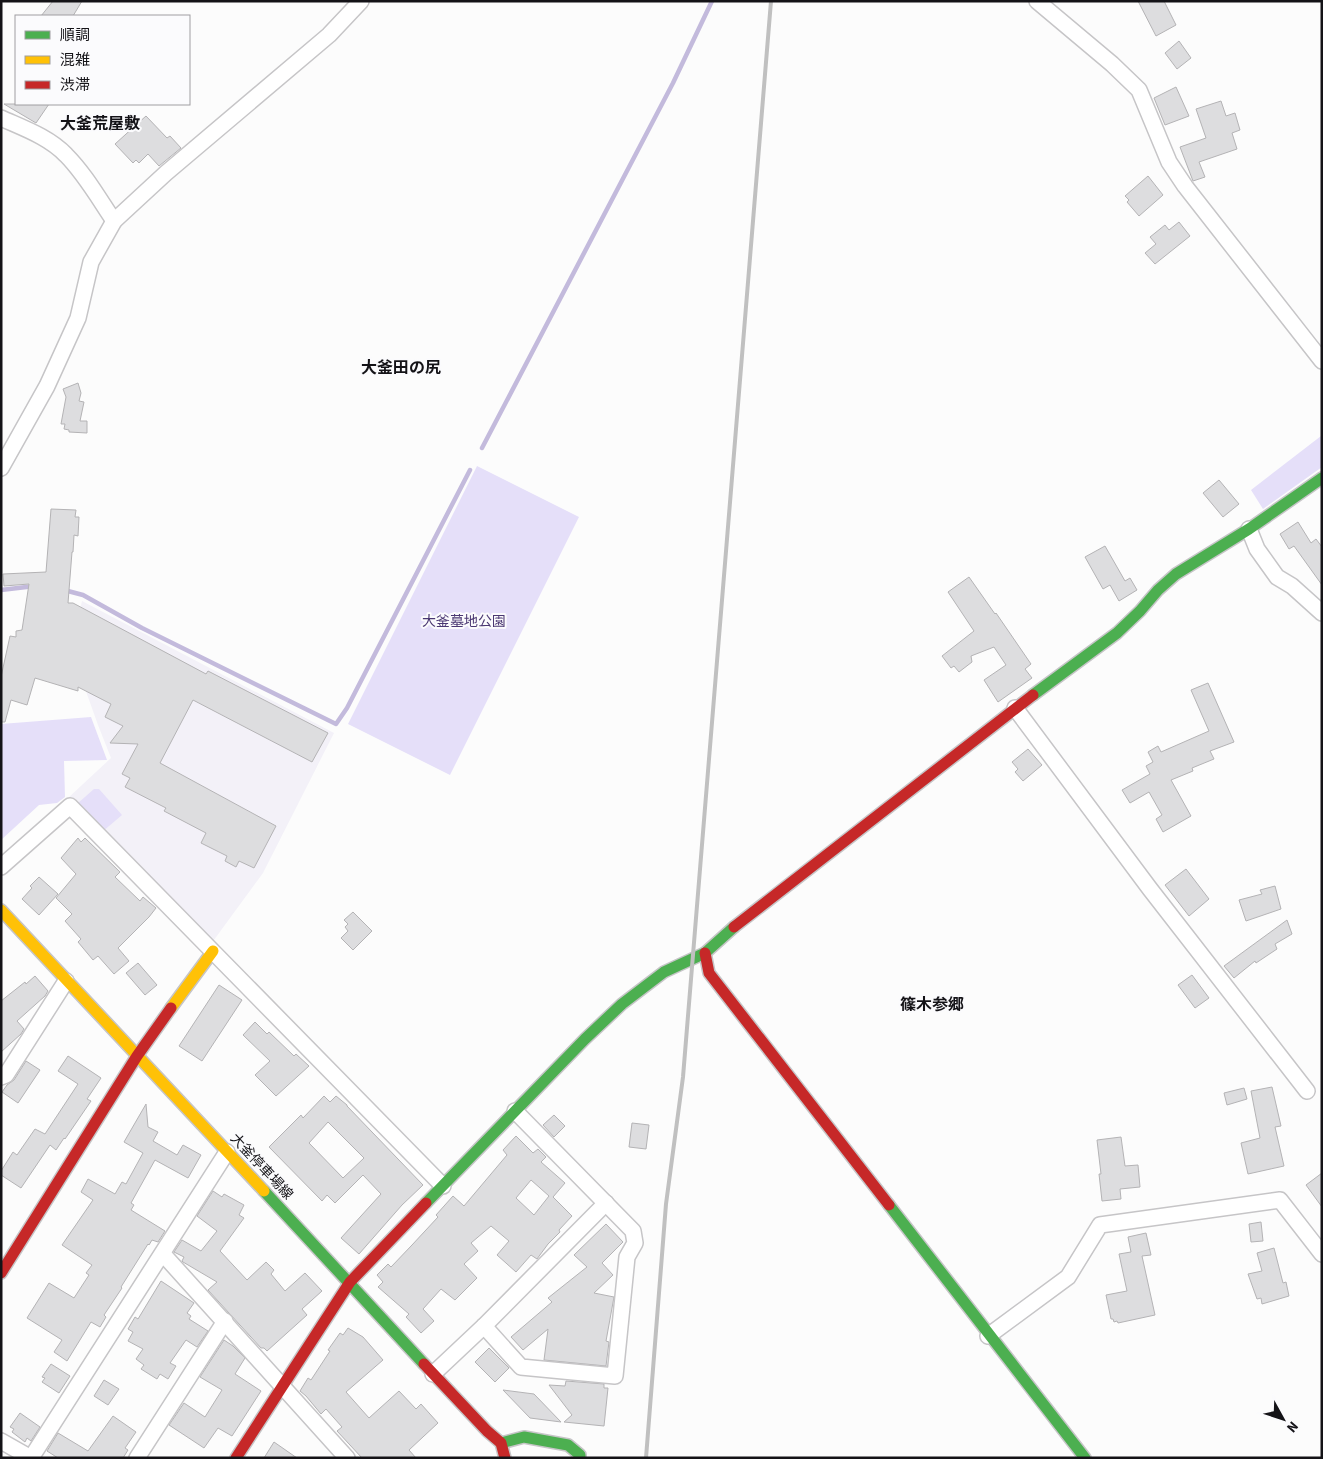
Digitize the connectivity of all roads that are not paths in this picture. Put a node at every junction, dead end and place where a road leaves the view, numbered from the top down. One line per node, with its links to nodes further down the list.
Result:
1 (361, 1): 4 (street)
2 (1038, 1): 5 (street)
3 (1, 118): 4 (street)
4 (114, 221): 6 (street)
5 (1322, 361)
6 (1, 468)
7 (1322, 478): 8 (street)
8 (1249, 529): 9 (street); 10 (street)
9 (1322, 613)
10 (1015, 708): 14 (street); 18 (street)
11 (1, 867): 13 (street)
12 (1, 910): 15 (street, 大釜停車場線)
13 (212, 951): 16 (street); 21 (street)
14 (705, 953): 19 (street); 29 (street)
15 (66, 981): 16 (street, 大釜停車場線); 17 (street)
16 (137, 1056): 20 (street, 大釜停車場線); 25 (street)
17 (1, 1077)
18 (1307, 1091)
19 (515, 1111): 21 (street); 22 (street)
20 (228, 1152): 23 (street); 26 (street, 大釜停車場線)
21 (443, 1186): 26 (street)
22 (606, 1204): 28 (street); 28 (street)
23 (163, 1254): 27 (street); 34 (street)
24 (1322, 1254): 29 (street)
25 (1, 1272)
26 (350, 1282): 30 (street, 大釜停車場線); 31 (street)
27 (225, 1321): 31 (street); 35 (street)
28 (484, 1326): 30 (street)
29 (988, 1336): 40 (street)
30 (433, 1374): 33 (street, 大釜停車場線)
31 (283, 1386): 36 (street); 37 (street)
32 (1, 1441): 34 (street)
33 (501, 1443): 38 (street); 39 (street)
34 (31, 1458)
35 (137, 1458)
36 (236, 1458)
37 (347, 1458)
38 (505, 1458)
39 (580, 1458)
40 (1085, 1458)

